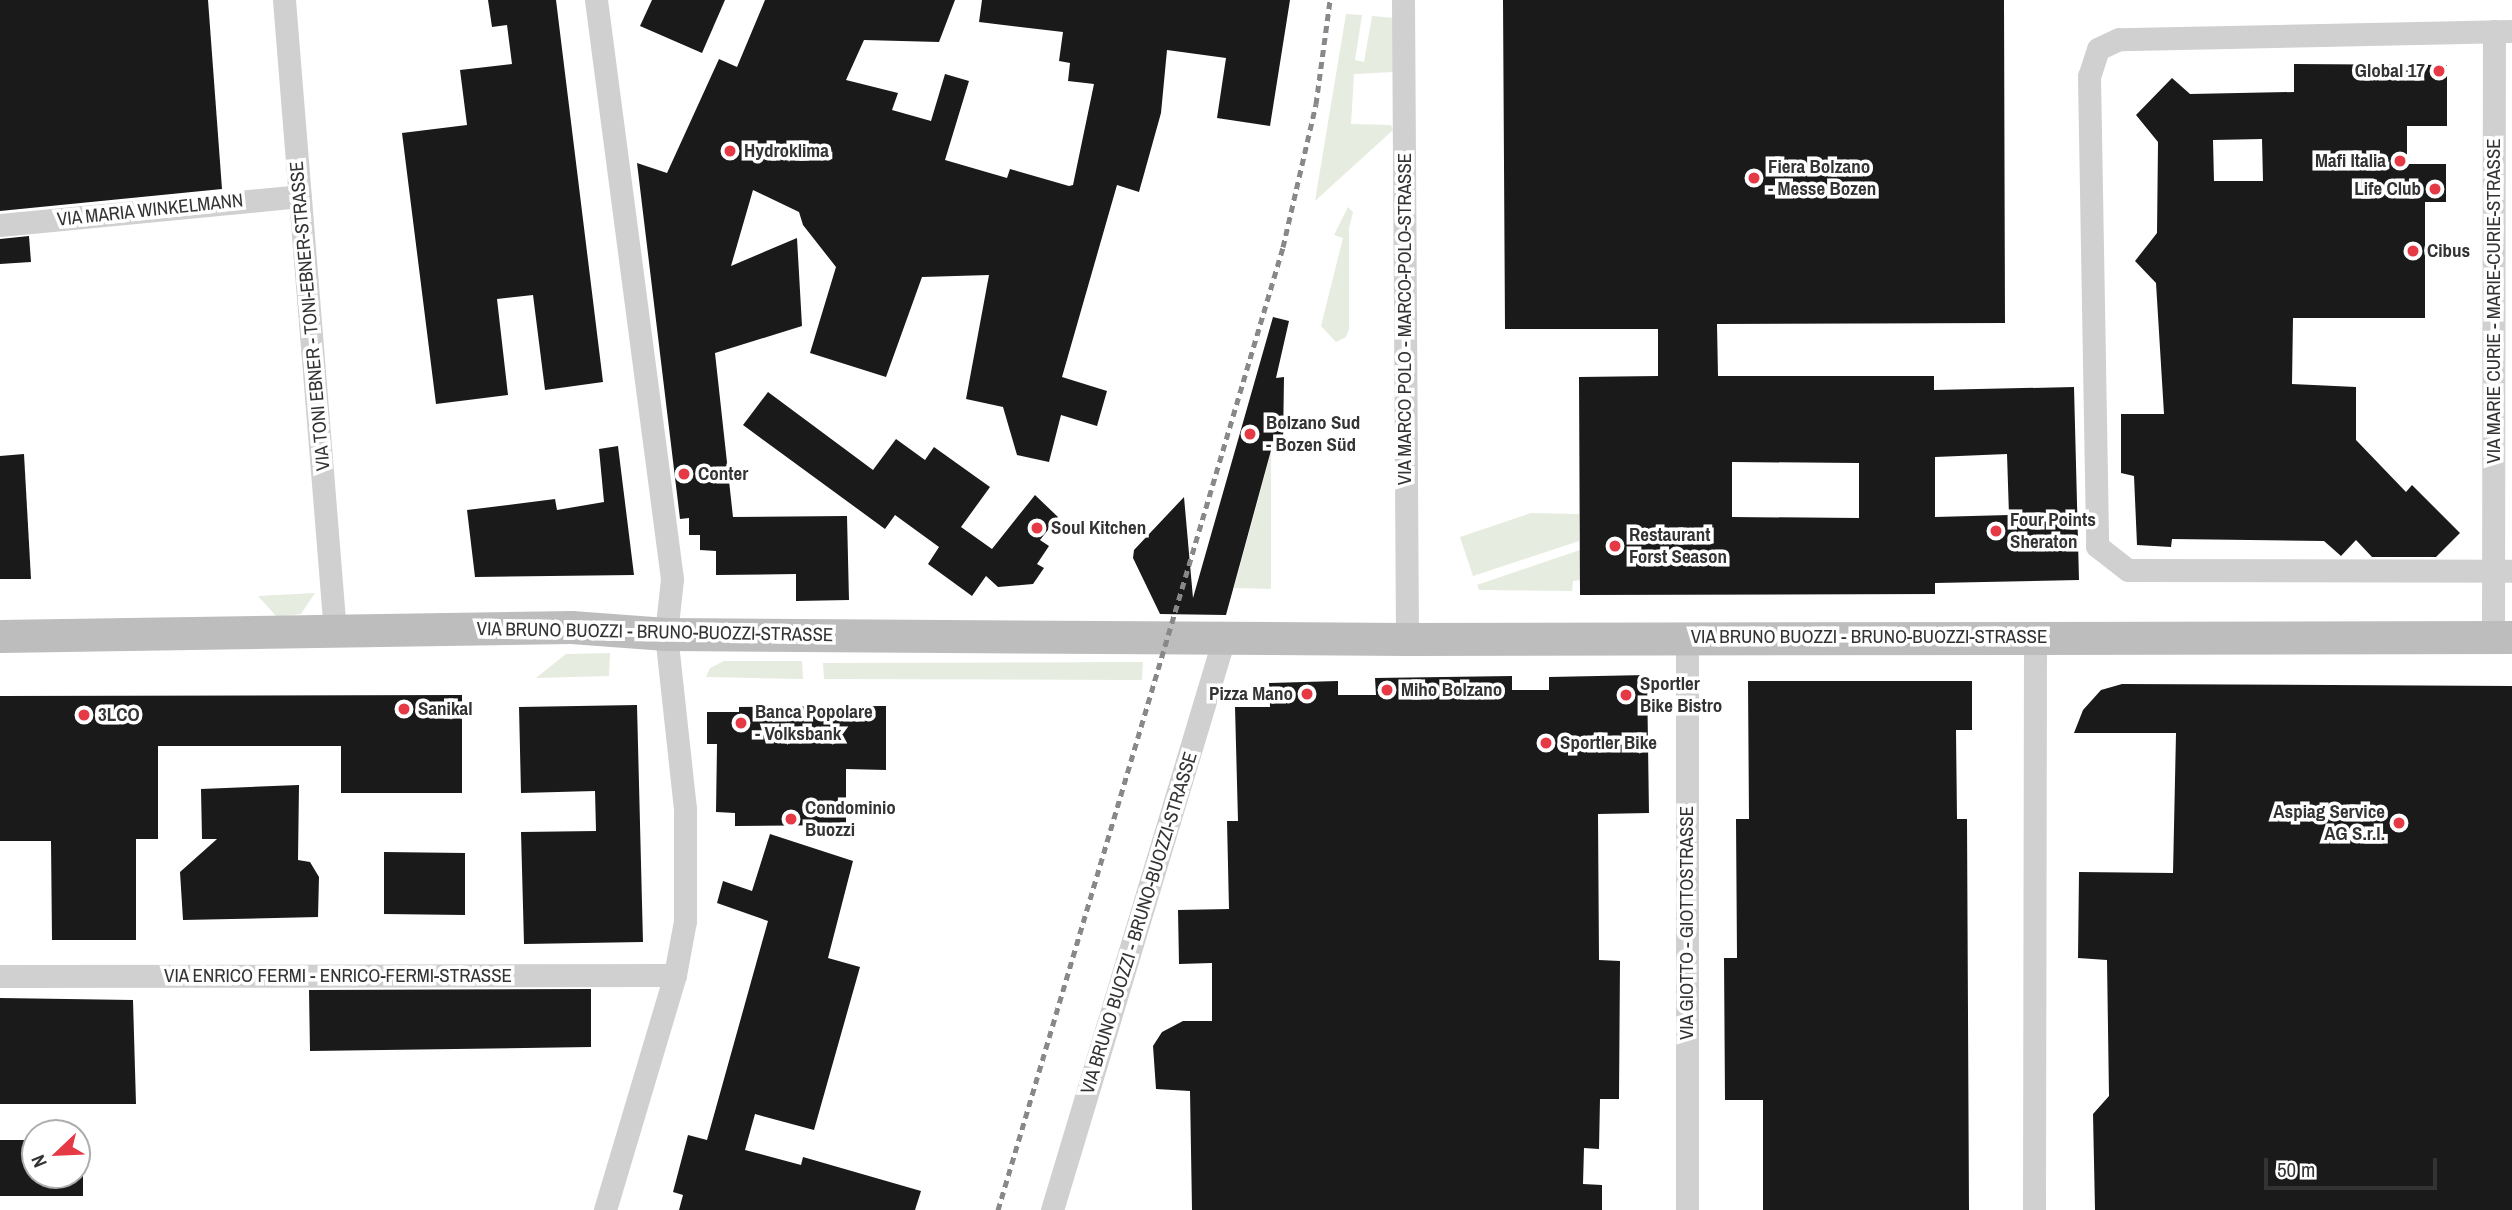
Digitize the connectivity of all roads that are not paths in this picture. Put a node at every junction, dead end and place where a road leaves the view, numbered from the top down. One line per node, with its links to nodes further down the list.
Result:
1 (284, 0): 5 (street, VIA TONI EBNER - TONI-EBNER-STRASSE)
2 (596, 0): 9 (street)
3 (1403, 0): 14 (street, VIA MARCO POLO - MARCO-POLO-STRASSE)
4 (2503, 31): 7 (street, VIA MARIE CURIE - MARIE-CURIE-STRASSE); 7 (street)
5 (300, 196): 6 (street, VIA MARIA WINKELMANN); 8 (street, VIA TONI EBNER - TONI-EBNER-STRASSE)
6 (0, 225)
7 (2503, 571): 13 (street, VIA MARIE CURIE - MARIE-CURIE-STRASSE)
8 (335, 633): 9 (main road, VIA BRUNO BUOZZI - BRUNO-BUOZZI-STRASSE); 11 (main road, VIA BRUNO BUOZZI - BRUNO-BUOZZI-STRASSE)
9 (666, 634): 10 (main road, VIA BRUNO BUOZZI - BRUNO-BUOZZI-STRASSE); 16 (street)
10 (1225, 635): 14 (main road, VIA BRUNO BUOZZI - BRUNO-BUOZZI-STRASSE); 19 (street, VIA BRUNO BUOZZI - BRUNO-BUOZZI-STRASSE)
11 (0, 636)
12 (1686, 636): 14 (main road, VIA BRUNO BUOZZI - BRUNO-BUOZZI-STRASSE); 15 (main road, VIA BRUNO BUOZZI - BRUNO-BUOZZI-STRASSE); 20 (street, VIA GIOTTO - GIOTTOSTRASSE)
13 (2502, 637): 15 (main road, VIA BRUNO BUOZZI - BRUNO-BUOZZI-STRASSE)
14 (1407, 639)
15 (2035, 639): 21 (street)
16 (675, 975): 17 (street, VIA ENRICO FERMI - ENRICO-FERMI-STRASSE); 18 (street)
17 (0, 976)
18 (605, 1210)
19 (1052, 1210)
20 (1687, 1210)
21 (2035, 1210)

